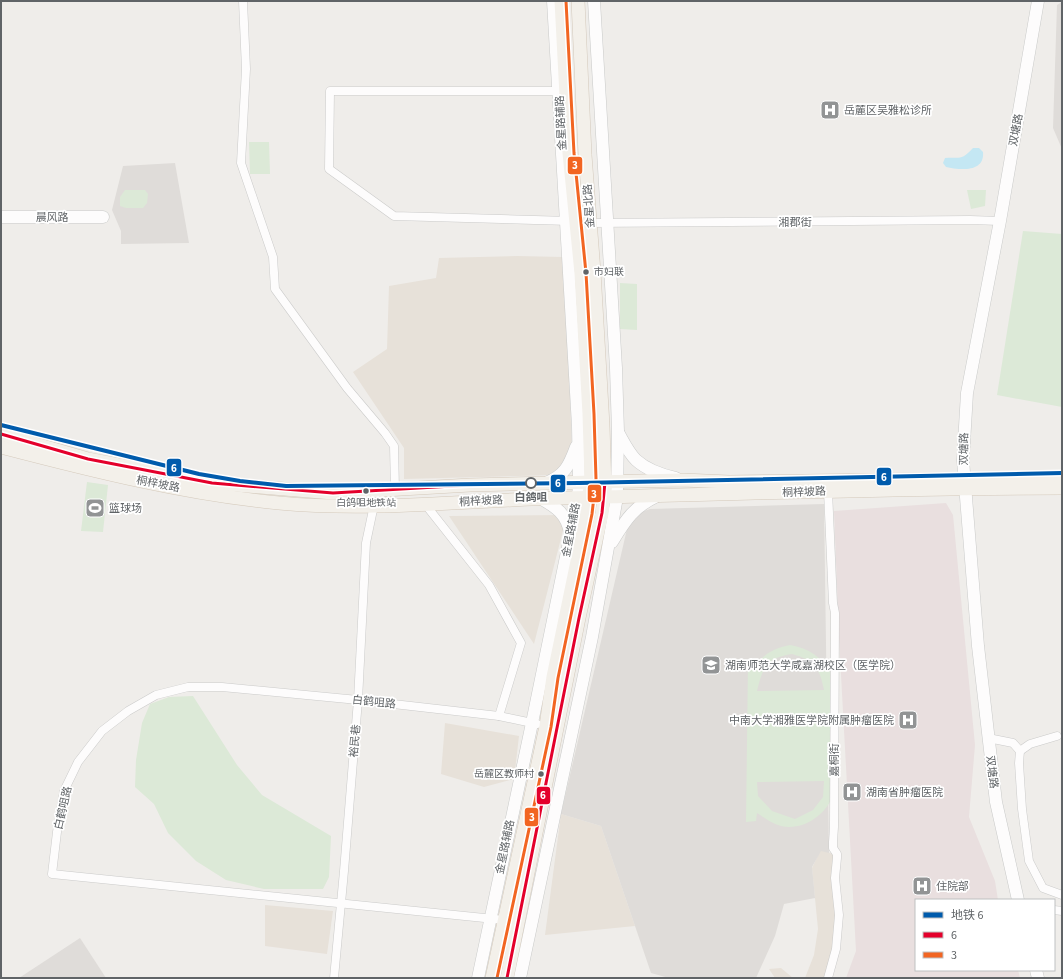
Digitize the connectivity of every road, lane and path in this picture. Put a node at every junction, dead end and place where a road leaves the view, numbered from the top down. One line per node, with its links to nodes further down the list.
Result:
1 (243, 1): 24 (street)
2 (553, 1): 7 (street, 金星路辅路)
3 (561, 1): 7 (main road, 金星北路)
4 (578, 1): 12 (main road, 金星北路)
5 (594, 1): 13 (street)
6 (1038, 1): 11 (street, 双塘路)
7 (562, 92): 10 (main road, 金星北路); 10 (street)
8 (1, 217): 9 (street, 晨风路)
9 (103, 217)
10 (571, 221): 15 (street); 19 (main road, 金星北路)
11 (1000, 221): 12 (street, 湘郡街); 22 (street, 双塘路)
12 (590, 223): 20 (main road, 金星北路)
13 (618, 432): 18 (street); 20 (street)
14 (1, 434): 24 (main road, 桐梓坡路)
15 (578, 442): 19 (street); 21 (street)
16 (1, 447): 31 (main road, 桐梓坡路)
17 (1062, 478): 22 (main road, 桐梓坡路)
18 (683, 480): 20 (main road, 桐梓坡路); 22 (main road, 桐梓坡路)
19 (585, 482): 20 (main road, 桐梓坡路); 21 (main road, 桐梓坡路); 27 (main road, 金星北路)
20 (611, 482): 28 (main road, 金星北路)
21 (546, 483): 24 (main road, 桐梓坡路)
22 (965, 484): 23 (main road, 桐梓坡路); 25 (main road, 桐梓坡路); 39 (street, 双塘路)
23 (1062, 488)
24 (395, 490)
25 (828, 491): 26 (main road, 桐梓坡路); 51 (street, 嘉桐街)
26 (657, 496): 28 (main road, 桐梓坡路); 33 (street)
27 (584, 497): 28 (main road, 桐梓坡路); 29 (main road, 桐梓坡路); 32 (street, 金星路辅路); 37 (main road, 金星北路)
28 (610, 497): 33 (street); 49 (main road, 金星北路)
29 (540, 498): 30 (main road, 桐梓坡路); 32 (street)
30 (424, 504): 31 (main road, 桐梓坡路); 35 (street)
31 (374, 505): 34 (street, 裕民巷)
32 (570, 534): 36 (street, 金星路辅路)
33 (608, 548): 50 (street)
34 (358, 700): 35 (street, 白鹤咀路); 43 (street, 裕民巷); 43 (street, 白鹤咀路)
35 (499, 716): 36 (street, 白鹤咀路)
36 (532, 723): 37 (street, 白鹤咀路); 44 (street, 金星路辅路)
37 (546, 726): 45 (main road, 金星北路)
38 (1057, 736): 40 (street)
39 (988, 738): 40 (street); 42 (street, 双塘路)
40 (1020, 751): 41 (street)
41 (1062, 895)
42 (1018, 899)
43 (341, 904): 44 (street, 白鹤咀路); 46 (street, 裕民巷)
44 (490, 919): 45 (street, 白鹤咀路); 47 (street, 金星路辅路)
45 (504, 920): 48 (main road, 金星北路)
46 (334, 978)
47 (478, 978)
48 (492, 978)
49 (507, 978)
50 (520, 978)
51 (828, 978)

